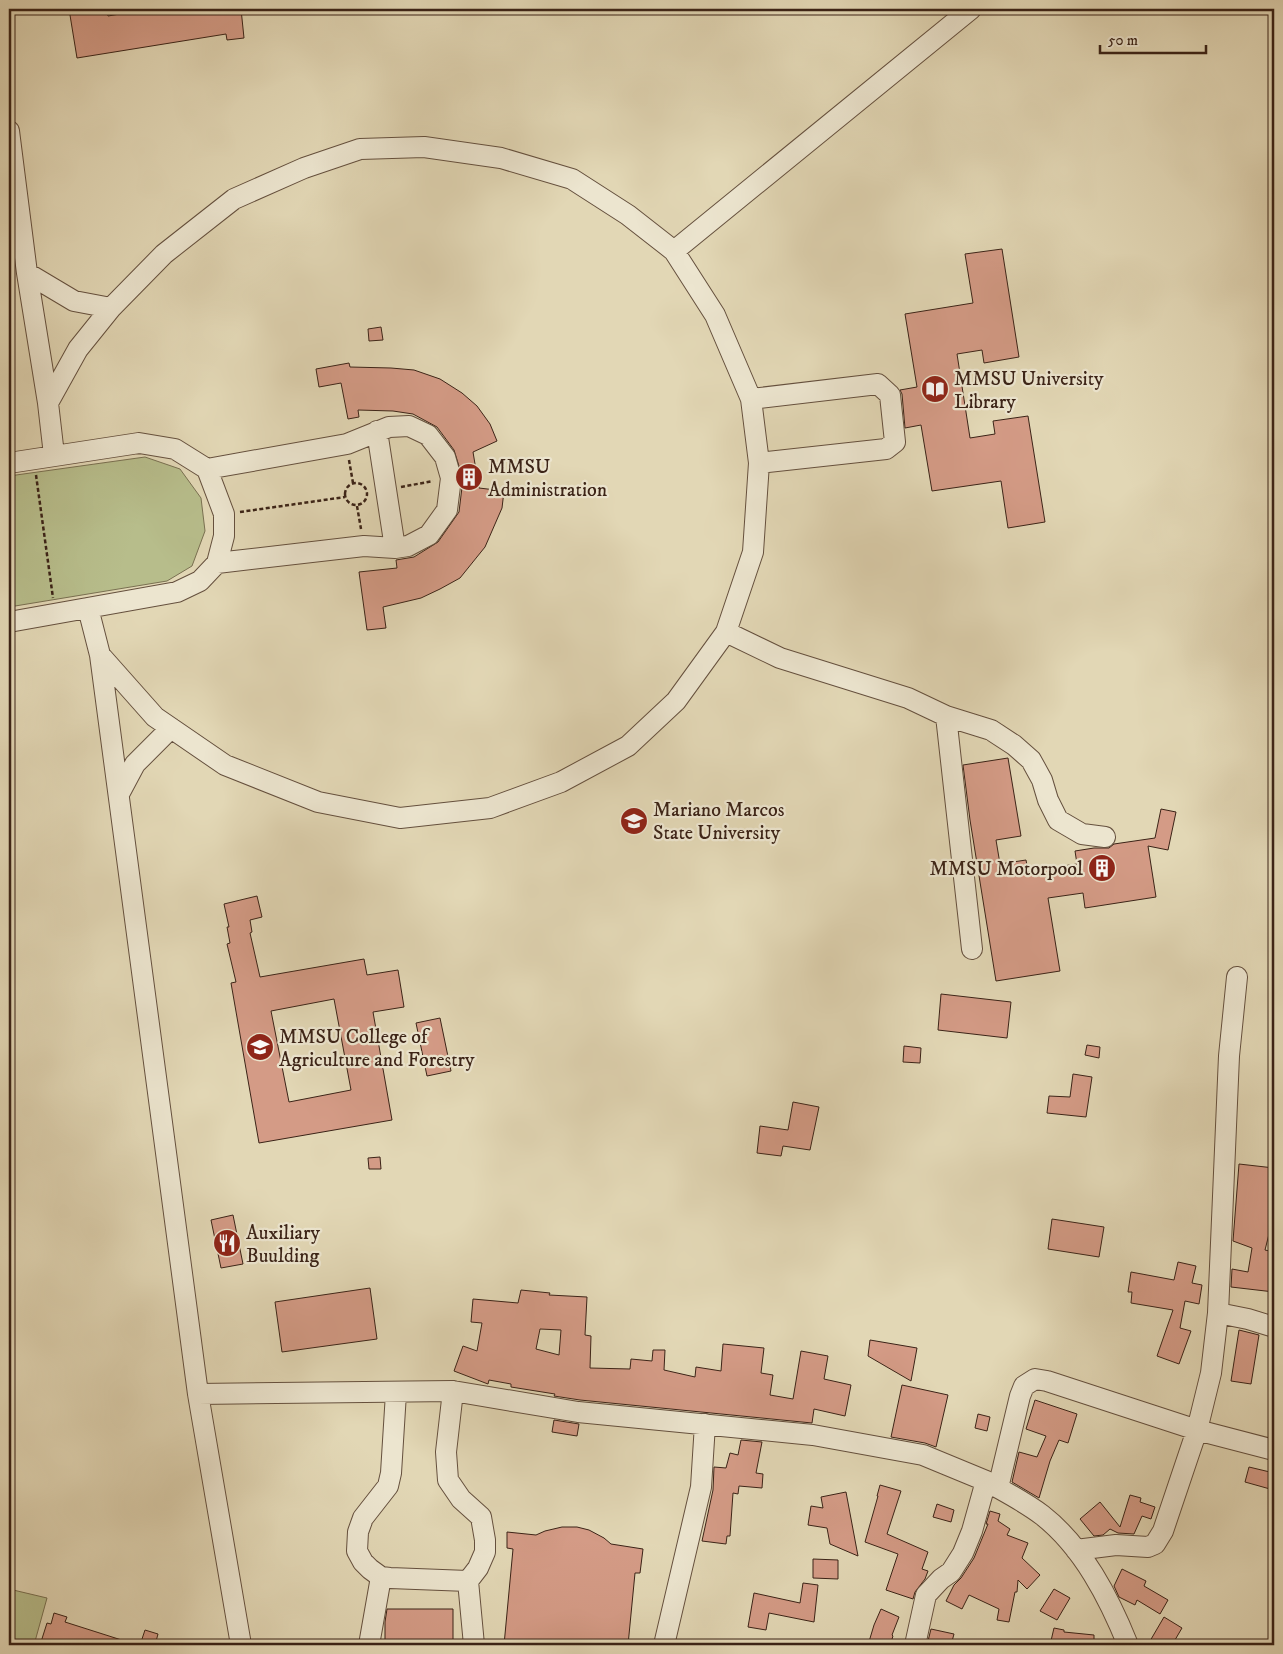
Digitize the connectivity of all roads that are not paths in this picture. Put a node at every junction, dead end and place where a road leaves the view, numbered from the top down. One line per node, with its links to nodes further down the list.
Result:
1 (971, 9): 3 (street)
2 (9, 131): 4 (street)
3 (674, 251): 5 (street); 6 (street)
4 (28, 273): 5 (street); 7 (street)
5 (111, 308): 7 (street)
6 (751, 399): 11 (street); 11 (street)
7 (48, 403): 9 (street)
8 (377, 431): 12 (street); 13 (street); 13 (street)
9 (44, 457): 10 (street); 12 (street)
10 (9, 463)
11 (759, 463): 17 (street)
12 (207, 469): 14 (street)
13 (395, 548): 14 (street)
14 (217, 563): 15 (street)
15 (88, 608): 16 (street); 18 (street)
16 (9, 622)
17 (726, 632): 19 (street); 20 (street)
18 (100, 655): 20 (street); 21 (street)
19 (946, 716): 22 (street); 23 (street)
20 (171, 728): 21 (street)
21 (119, 794): 29 (street)
22 (1105, 837)
23 (972, 950)
24 (1237, 977): 25 (street)
25 (1218, 1313): 26 (street); 31 (street)
26 (1274, 1326)
27 (453, 1391): 28 (street); 30 (street); 36 (street)
28 (396, 1393): 29 (street); 35 (street)
29 (198, 1394): 37 (street)
30 (705, 1424): 33 (street); 40 (street)
31 (1197, 1430): 32 (street); 33 (street); 34 (street)
32 (1274, 1450)
33 (992, 1485): 34 (street); 41 (street)
34 (1076, 1550): 42 (street)
35 (381, 1576): 36 (street); 38 (street)
36 (468, 1581): 39 (street)
37 (241, 1645)
38 (369, 1645)
39 (474, 1645)
40 (664, 1645)
41 (915, 1645)
42 (1128, 1645)

